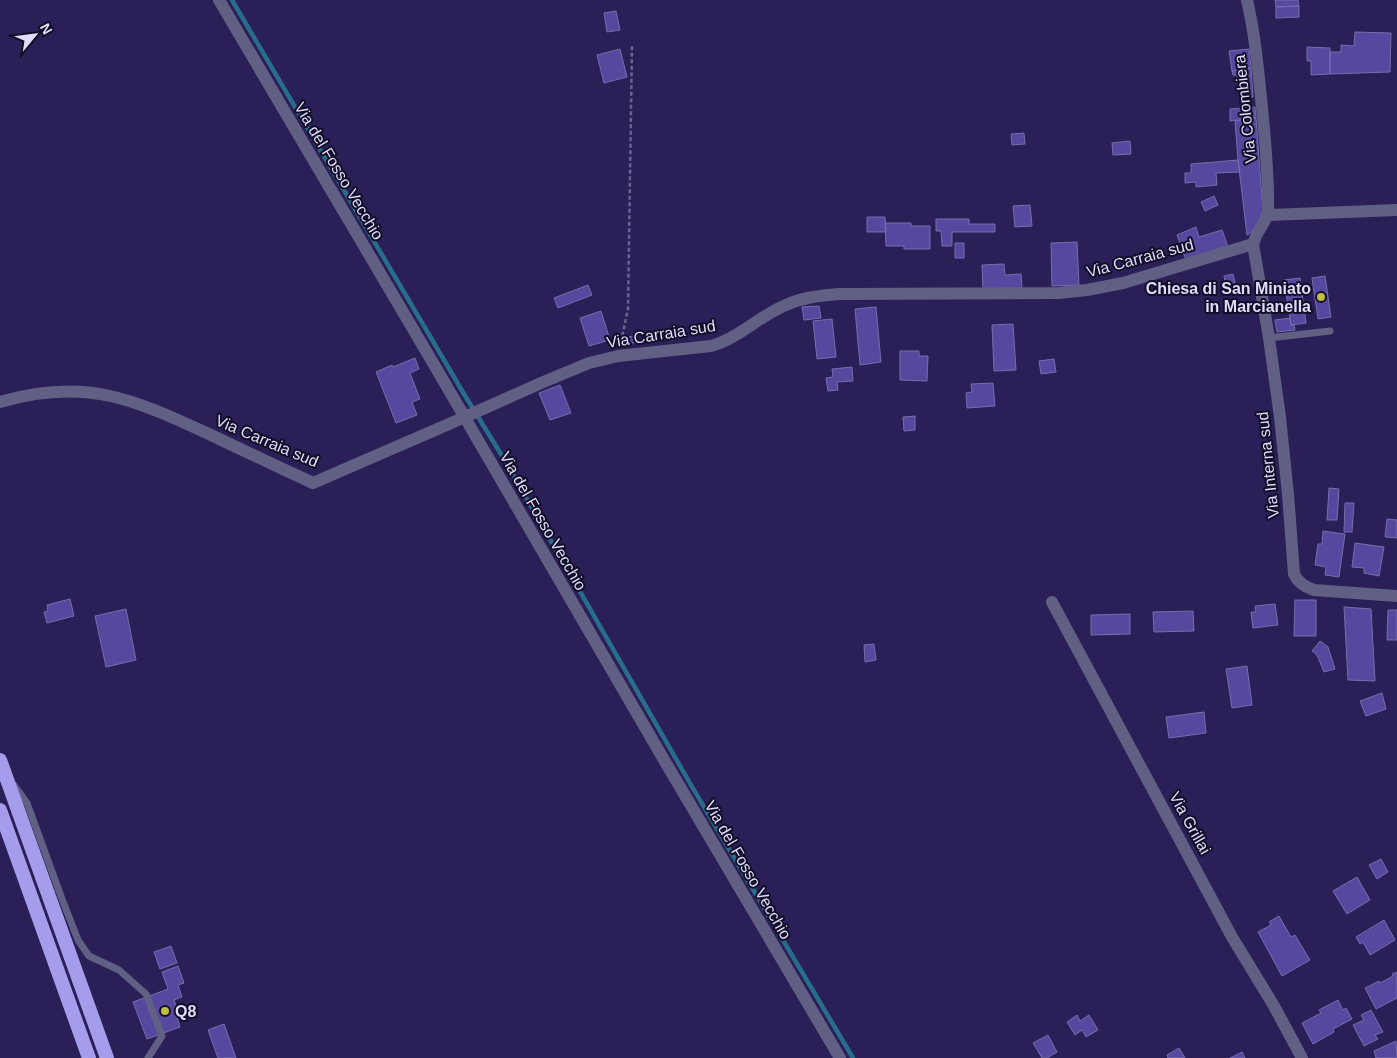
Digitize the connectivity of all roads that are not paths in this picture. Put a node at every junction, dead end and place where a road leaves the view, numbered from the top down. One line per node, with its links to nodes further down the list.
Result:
1 (219, 0): 9 (street, Via del Fosso Vecchio)
2 (1247, 0): 4 (street, Via Colombiera)
3 (1397, 210): 4 (street)
4 (1268, 215): 5 (street)
5 (1253, 244): 7 (street, Via Interna sud); 9 (street, Via Carraia sud)
6 (1330, 331): 7 (lane)
7 (1269, 338): 10 (street, Via Interna sud)
8 (0, 402): 9 (street, Via Carraia sud)
9 (467, 416): 17 (street, Via del Fosso Vecchio)
10 (1397, 596)
11 (1052, 602): 18 (street, Via Grillai)
12 (2, 766): 15 (highway); 16 (lane)
13 (0, 810): 14 (highway)
14 (89, 1058)
15 (107, 1058)
16 (148, 1058)
17 (840, 1058)
18 (1302, 1058)

